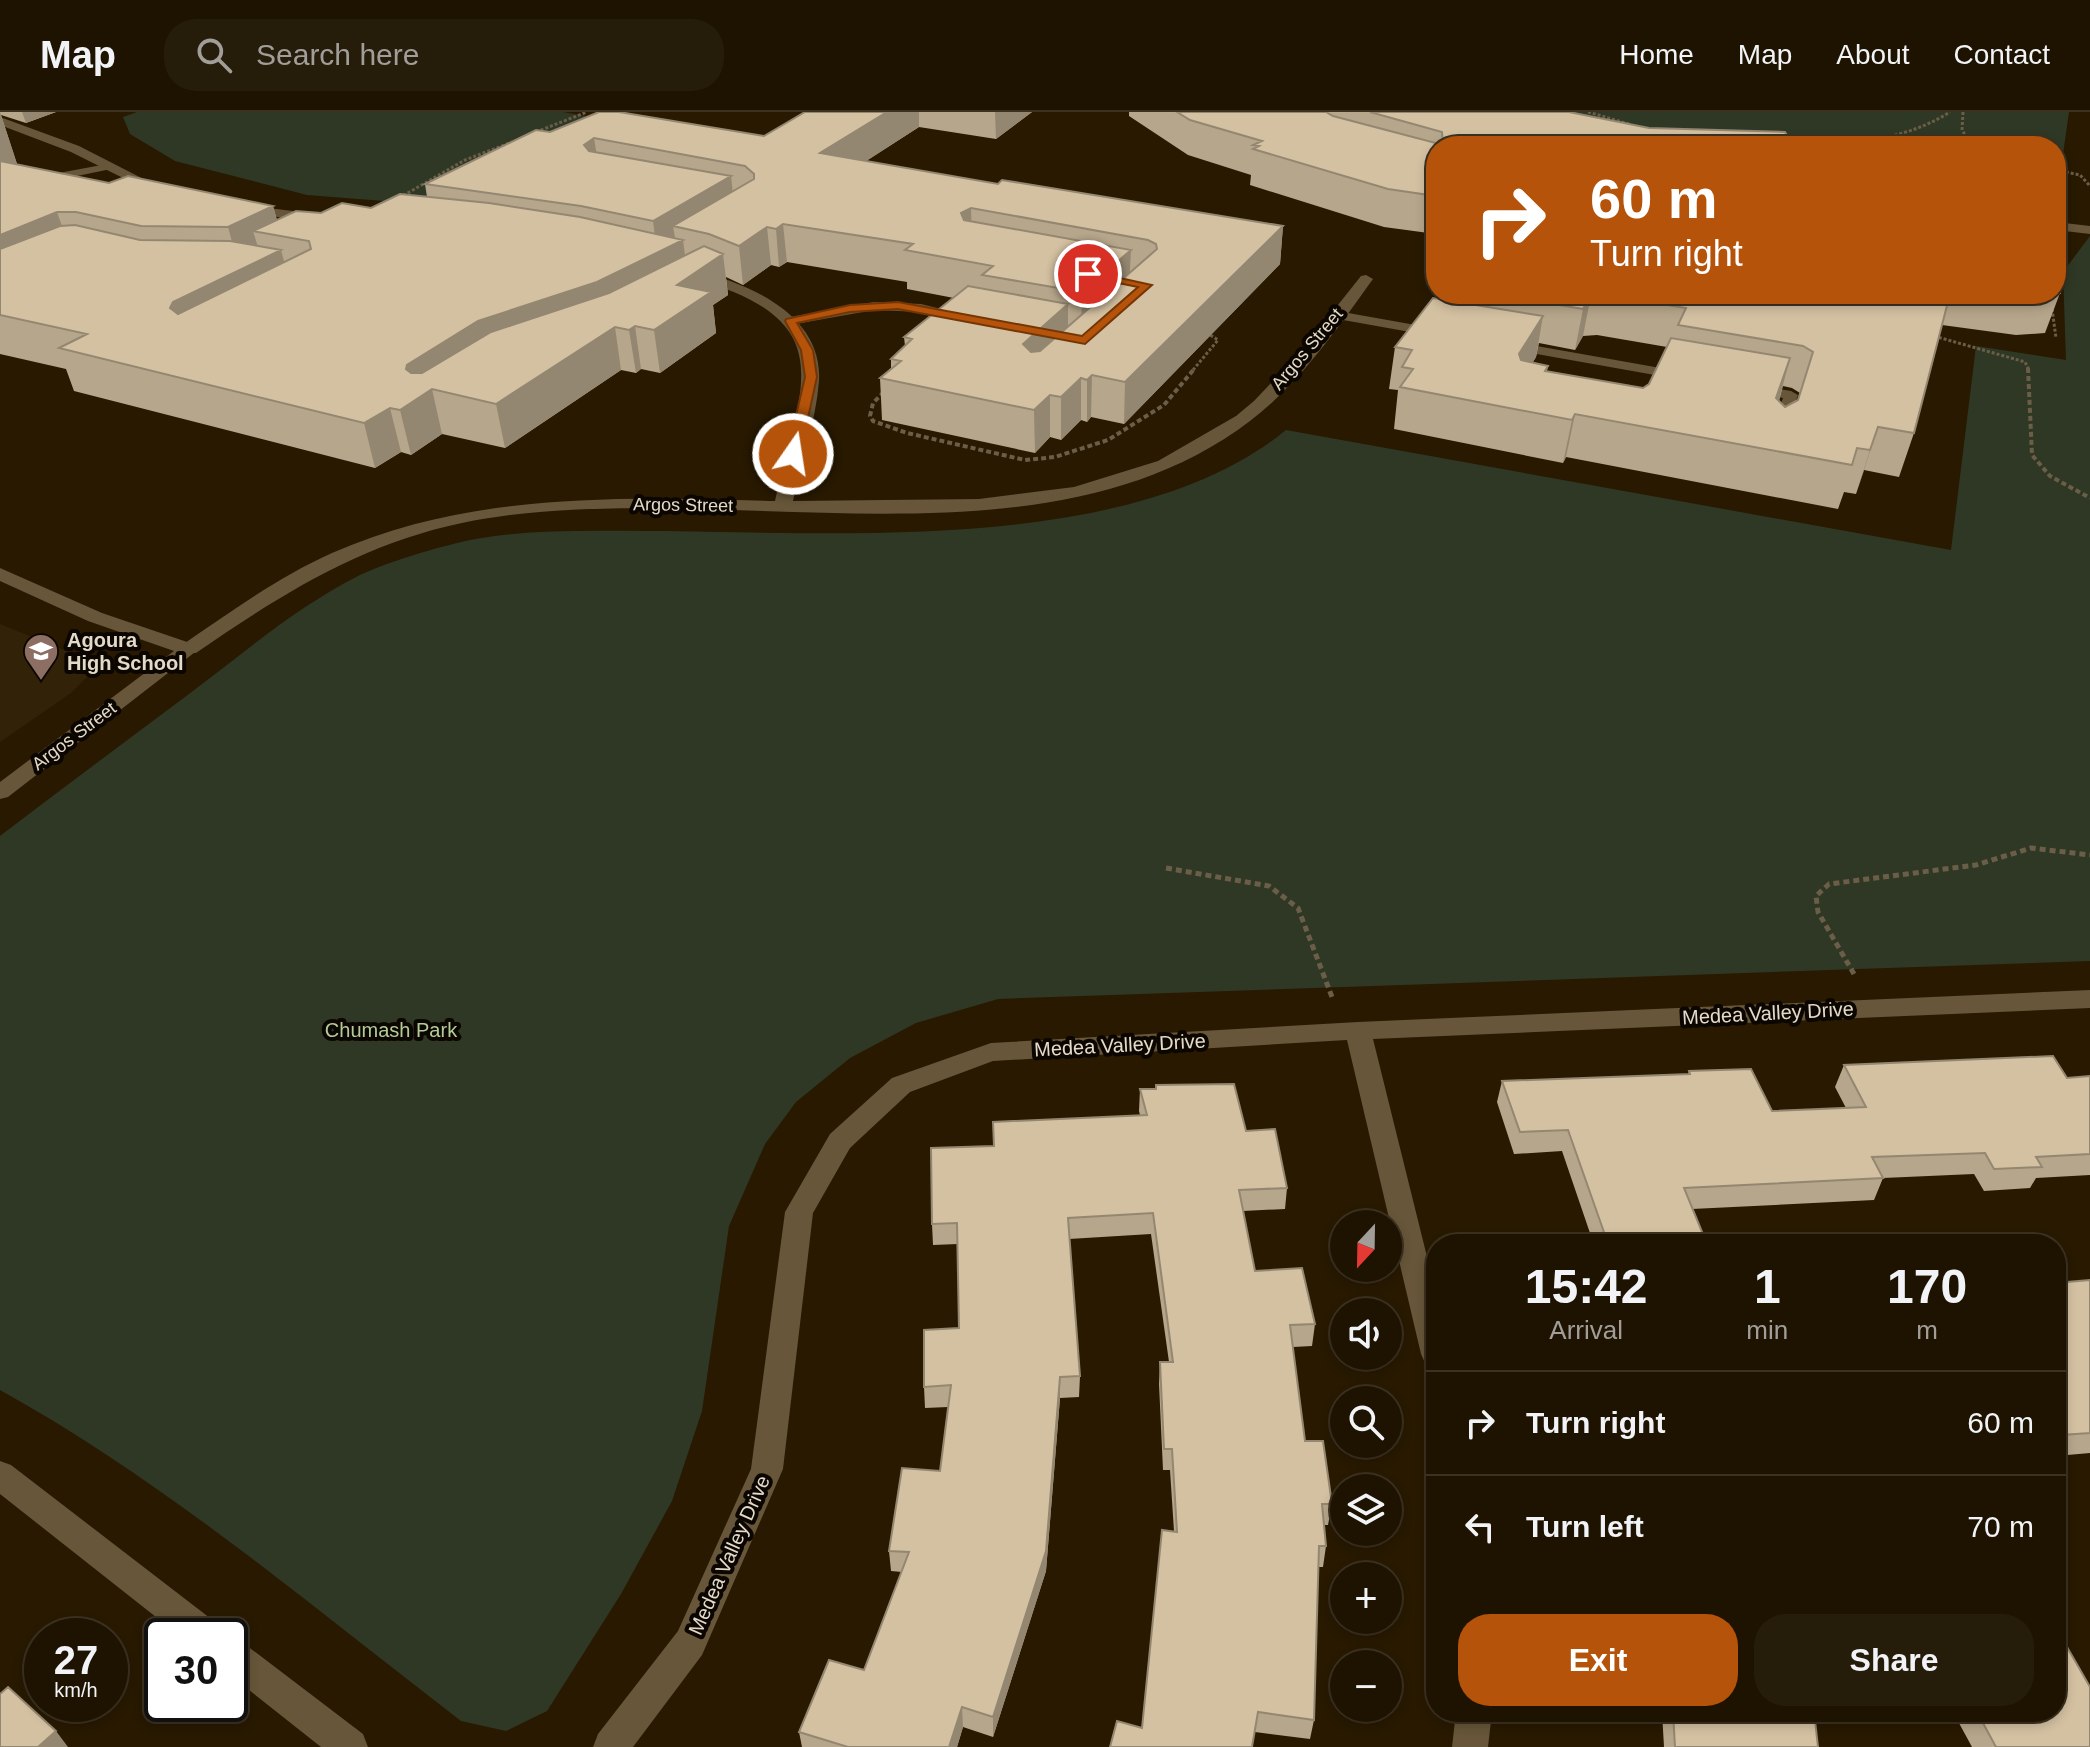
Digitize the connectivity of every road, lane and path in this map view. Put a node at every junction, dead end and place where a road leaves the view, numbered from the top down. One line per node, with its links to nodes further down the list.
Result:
1 (587, 112): 7 (path)
2 (1588, 112): 6 (path)
3 (1950, 112): 8 (path)
4 (1963, 112): 9 (path)
5 (0, 121): 11 (street)
6 (1639, 127)
7 (533, 133)
8 (1898, 136)
9 (1966, 136)
10 (519, 139): 17 (path)
11 (107, 167): 14 (lane); 15 (street)
12 (2066, 172): 13 (path)
13 (2090, 186)
14 (0, 188)
15 (164, 191)
16 (224, 206): 17 (street)
17 (359, 221)
18 (2066, 227): 19 (street)
19 (2090, 230)
20 (677, 271): 21 (street)
21 (708, 278): 23 (lane); 27 (street)
22 (1366, 279): 25 (street, Argos Street)
23 (694, 285)
24 (2051, 304): 31 (path)
25 (1337, 315): 30 (lane); 38 (street, Argos Street)
26 (981, 320): 27 (lane)
27 (790, 321): 38 (street)
28 (1195, 331): 35 (path)
29 (1924, 333): 37 (path)
30 (1459, 337)
31 (2056, 338)
32 (1489, 342): 33 (lane)
33 (1701, 379)
34 (1731, 385): 36 (lane)
35 (891, 386)
36 (1775, 442)
37 (2090, 498)
38 (783, 506): 40 (street, Argos Street)
39 (0, 574): 40 (street)
40 (189, 649): 41 (street, Argos Street)
41 (0, 792)
42 (2090, 855): 44 (path)
43 (1166, 868): 45 (path)
44 (1854, 975)
45 (1333, 997)
46 (2090, 999): 47 (street, Medea Valley Drive)
47 (1358, 1031): 48 (street); 54 (street, Medea Valley Drive)
48 (1426, 1313)
49 (0, 1475): 50 (street)
50 (184, 1618)
51 (248, 1668): 53 (street)
52 (1473, 1722): 55 (street)
53 (350, 1747)
54 (611, 1747)
55 (1470, 1747)

